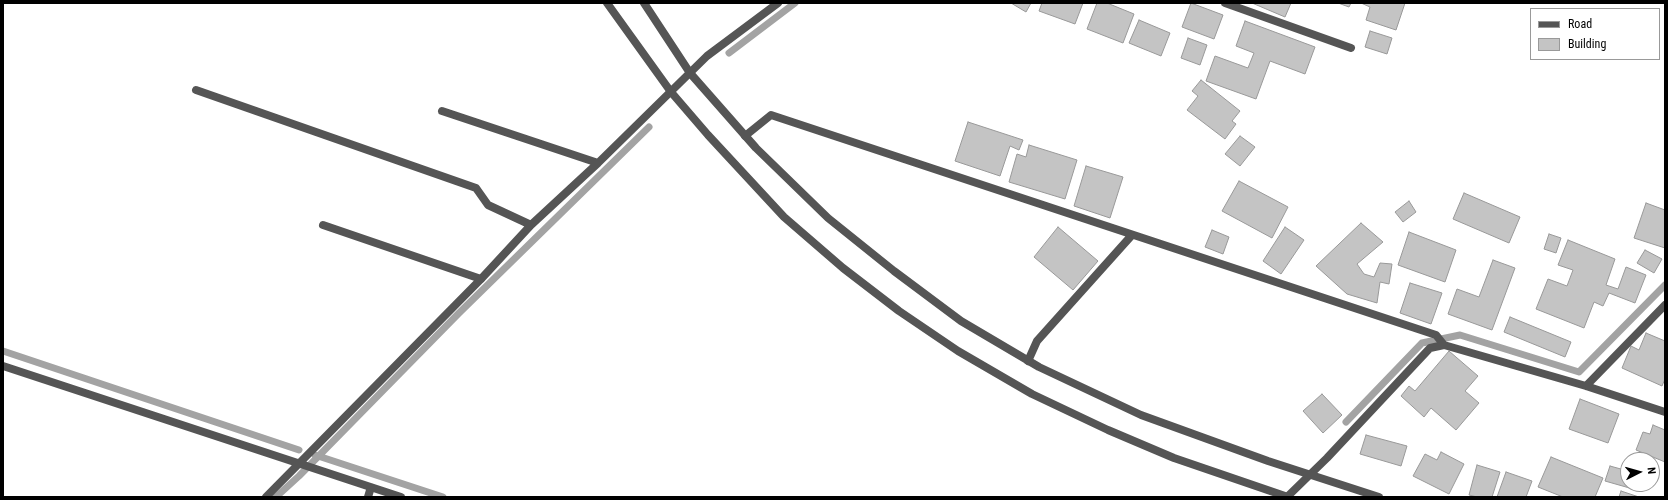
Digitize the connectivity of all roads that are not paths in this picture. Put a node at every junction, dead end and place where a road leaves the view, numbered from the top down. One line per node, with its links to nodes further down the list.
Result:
1 (607, 3): 8 (street)
2 (644, 3): 6 (street)
3 (778, 3): 6 (street)
4 (1225, 3): 5 (street)
5 (1351, 48)
6 (690, 73): 8 (street); 10 (street)
7 (196, 90): 13 (street)
8 (671, 92): 11 (street); 28 (street)
9 (442, 111): 11 (street)
10 (745, 136): 14 (street); 18 (street)
11 (598, 163): 13 (street)
12 (323, 225): 15 (street)
13 (531, 226): 15 (street)
14 (1132, 235): 17 (street); 18 (street)
15 (481, 279): 22 (street)
16 (1665, 305): 20 (street)
17 (1443, 344): 20 (street); 23 (street)
18 (1028, 361): 23 (street)
19 (3, 366): 22 (street)
20 (1586, 386): 21 (street)
21 (1665, 412)
22 (305, 466): 24 (street); 25 (street)
23 (1310, 474): 28 (street); 29 (street)
24 (371, 487): 26 (street); 27 (street)
25 (266, 497)
26 (368, 497)
27 (401, 497)
28 (1287, 497)
29 (1379, 497)

